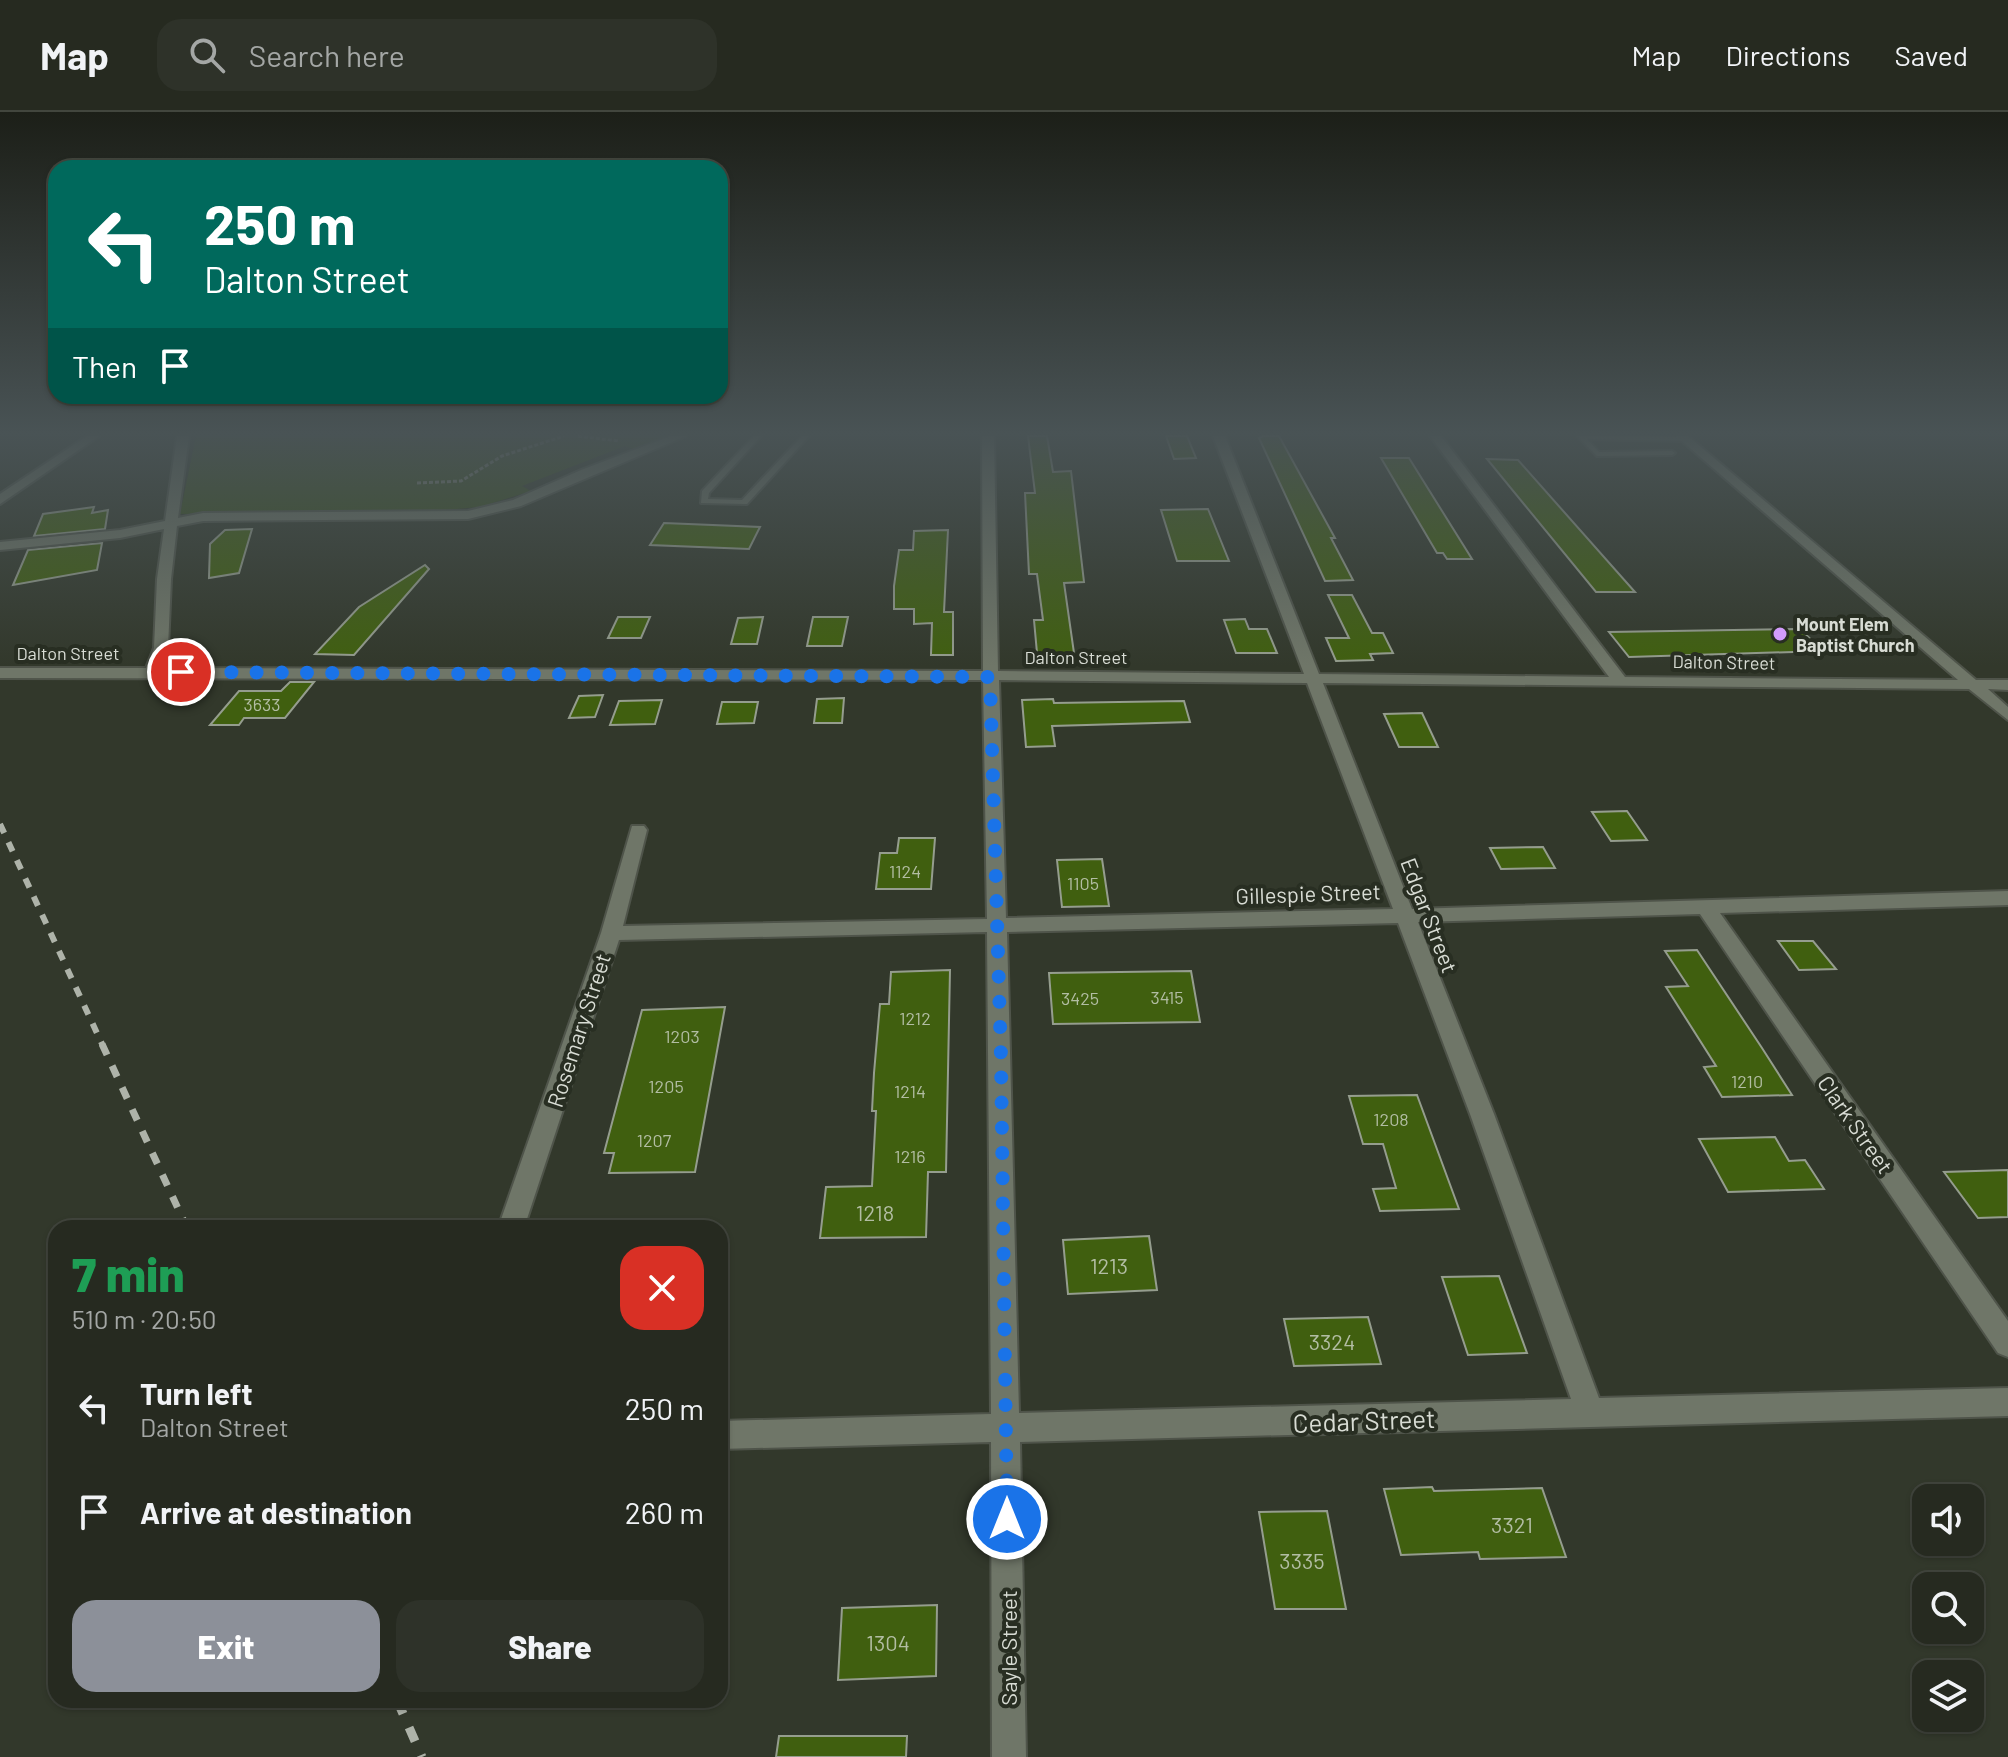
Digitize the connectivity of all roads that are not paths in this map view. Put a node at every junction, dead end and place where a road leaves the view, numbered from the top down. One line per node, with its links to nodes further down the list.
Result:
1 (172, 513): 7 (street)
2 (477, 513): 7 (street)
3 (989, 513): 11 (street, Sayle Street)
4 (1248, 513): 12 (street, Edgar Street)
5 (1493, 513): 13 (street)
6 (1771, 513): 14 (street)
7 (170, 524): 8 (street); 9 (street)
8 (0, 546)
9 (152, 672): 10 (street, Dalton Street); 11 (street, Dalton Street)
10 (0, 673)
11 (990, 677): 12 (street, Dalton Street); 21 (street, Sayle Street)
12 (1311, 678): 13 (street, Dalton Street); 20 (street, Edgar Street)
13 (1619, 680): 14 (street, Dalton Street)
14 (1973, 685): 15 (street, Dalton Street); 16 (street)
15 (2008, 685)
16 (2008, 715)
17 (638, 830): 22 (street, Rosemary Street)
18 (2008, 898): 19 (street, Gillespie Street)
19 (1704, 905): 20 (street, Gillespie Street); 24 (street, Clark Street)
20 (1404, 913): 21 (street, Gillespie Street); 26 (street, Edgar Street)
21 (997, 926): 22 (street, Gillespie Street); 27 (street, Sayle Street)
22 (611, 933): 23 (street, Rosemary Street)
23 (514, 1220)
24 (2008, 1344)
25 (2008, 1402): 26 (street, Cedar Street)
26 (1591, 1414): 27 (street, Cedar Street)
27 (1006, 1430): 28 (street, Cedar Street); 29 (street, Sayle Street)
28 (728, 1435)
29 (1009, 1757)

